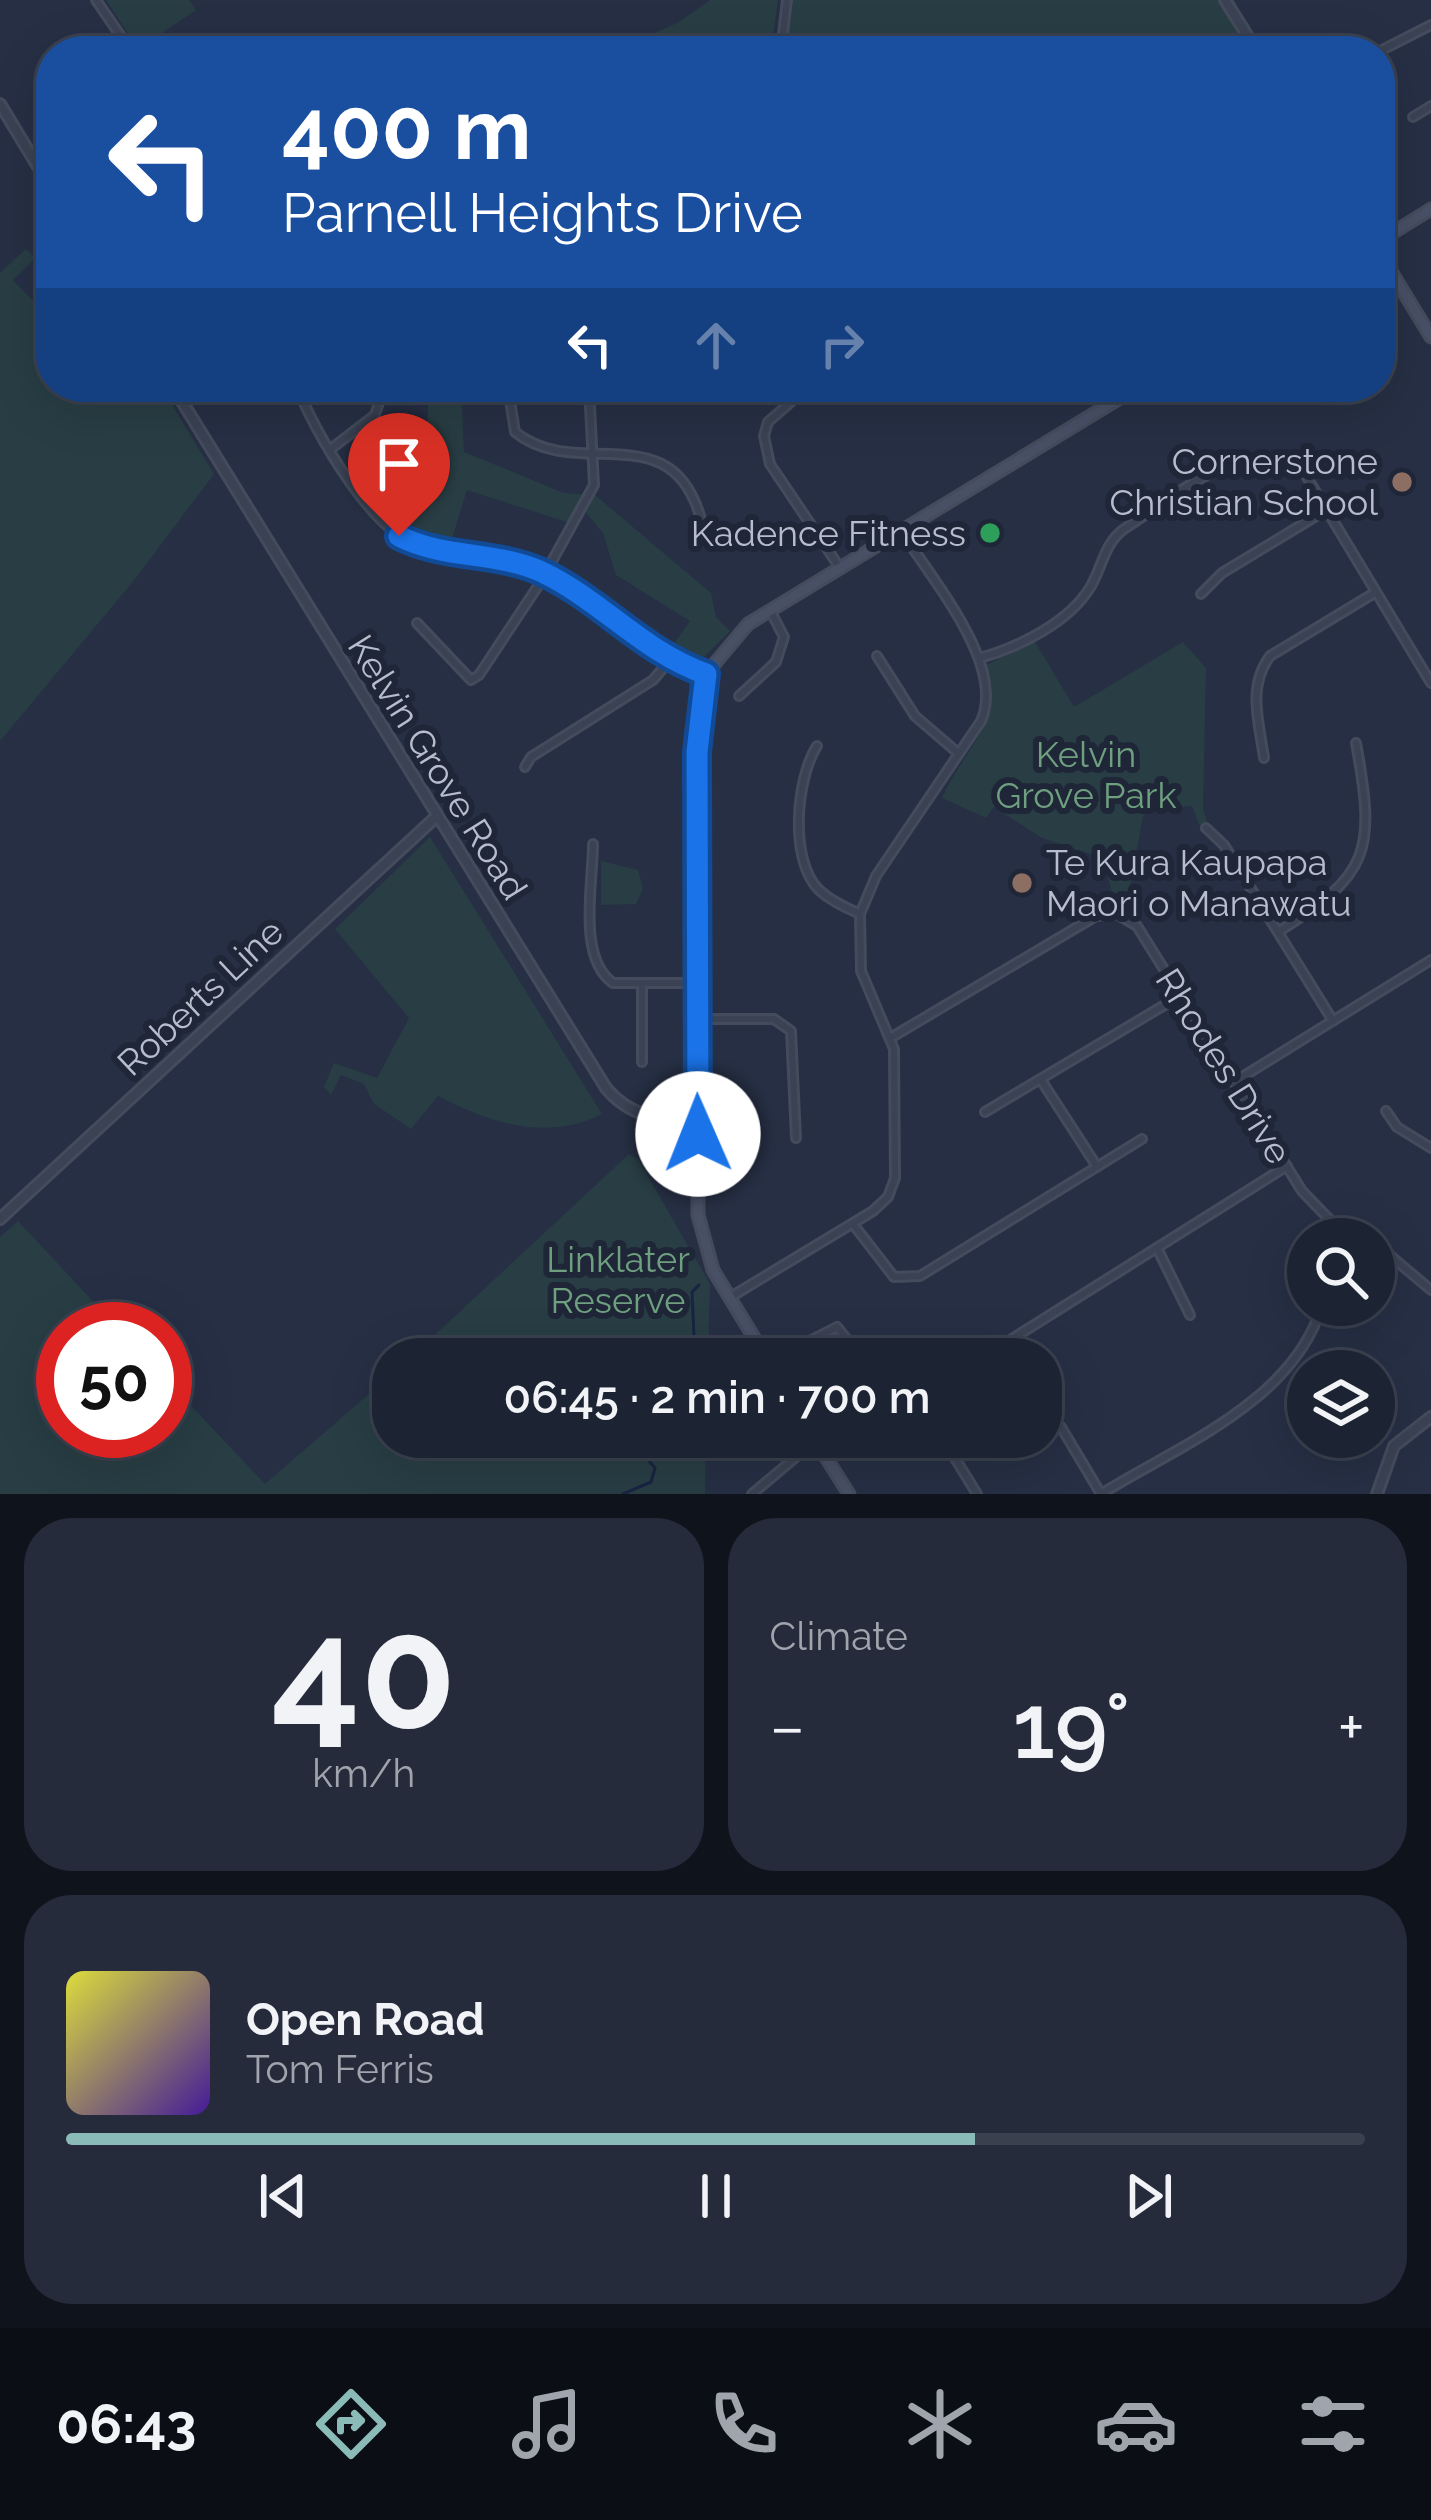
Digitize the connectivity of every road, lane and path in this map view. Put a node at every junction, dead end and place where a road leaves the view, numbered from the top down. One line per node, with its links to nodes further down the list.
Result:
1 (96, 0): 5 (street)
2 (787, 0): 6 (street)
3 (1226, 0): 7 (street)
4 (1431, 25): 8 (street)
5 (121, 36)
6 (783, 36)
7 (1248, 36)
8 (1395, 43)
9 (0, 104): 12 (street)
10 (1431, 106): 11 (street)
11 (1413, 118)
12 (36, 163)
13 (1431, 209): 14 (main road)
14 (1395, 228)
15 (1395, 279): 16 (main road)
16 (1431, 337)
17 (182, 402): 46 (street, Kelvin Grove Road)
18 (306, 402): 24 (street)
19 (379, 402): 24 (street)
20 (510, 402): 25 (street)
21 (590, 402): 25 (street)
22 (791, 402): 29 (street)
23 (1114, 402): 28 (main road)
24 (332, 448): 30 (street)
25 (595, 451): 27 (street); 30 (street)
26 (1326, 510): 31 (street); 32 (street); 36 (street)
27 (702, 523)
28 (902, 532): 29 (main road); 36 (street)
29 (840, 568): 33 (main road)
30 (544, 574): 34 (street); 37 (street)
31 (1376, 592): 39 (street); 44 (street)
32 (1201, 594)
33 (770, 610): 38 (main road); 40 (street)
34 (417, 623)
35 (877, 656): 43 (street)
36 (980, 658): 43 (street)
37 (670, 660): 38 (street); 45 (street)
38 (706, 674): 53 (main road)
39 (1431, 683)
40 (739, 696)
41 (1356, 743): 50 (street)
42 (817, 746): 49 (street)
43 (959, 754): 49 (street)
44 (1264, 758)
45 (525, 767)
46 (437, 816): 63 (street, Kelvin Grove Road); 70 (street, Roberts Line)
47 (1205, 828): 50 (street)
48 (593, 844): 52 (street)
49 (860, 914): 57 (street)
50 (1278, 932): 56 (street)
51 (1431, 960): 56 (street)
52 (642, 983): 53 (street); 58 (street)
53 (698, 983): 55 (main road)
54 (1179, 996): 57 (street, Rhodes Drive); 59 (street); 60 (street, Rhodes Drive)
55 (697, 1019): 63 (main road); 64 (street)
56 (1333, 1021): 60 (street)
57 (892, 1037): 71 (street)
58 (642, 1062)
59 (1041, 1080): 62 (street); 67 (street)
60 (1234, 1082): 68 (street, Rhodes Drive)
61 (1386, 1111): 66 (street)
62 (985, 1112)
63 (696, 1119): 75 (main road)
64 (796, 1138)
65 (1142, 1138): 67 (street)
66 (1431, 1148)
67 (1096, 1165): 71 (street)
68 (1287, 1166): 69 (street, Rhodes Drive); 72 (street)
69 (1331, 1218)
70 (0, 1219)
71 (853, 1224): 75 (street)
72 (1157, 1248): 76 (street); 81 (street)
73 (1395, 1260): 74 (street, Rhodes Drive)
74 (1431, 1290)
75 (729, 1298): 78 (main road)
76 (1190, 1315)
77 (1316, 1326): 90 (street)
78 (757, 1338)
79 (814, 1338): 80 (street)
80 (846, 1338)
81 (1013, 1338)
82 (1431, 1417): 91 (street)
83 (1062, 1428): 90 (street)
84 (793, 1458): 87 (street)
85 (826, 1458): 88 (main road)
86 (955, 1458): 89 (street)
87 (752, 1494)
88 (849, 1494)
89 (977, 1494)
90 (1101, 1494)
91 (1377, 1494)

